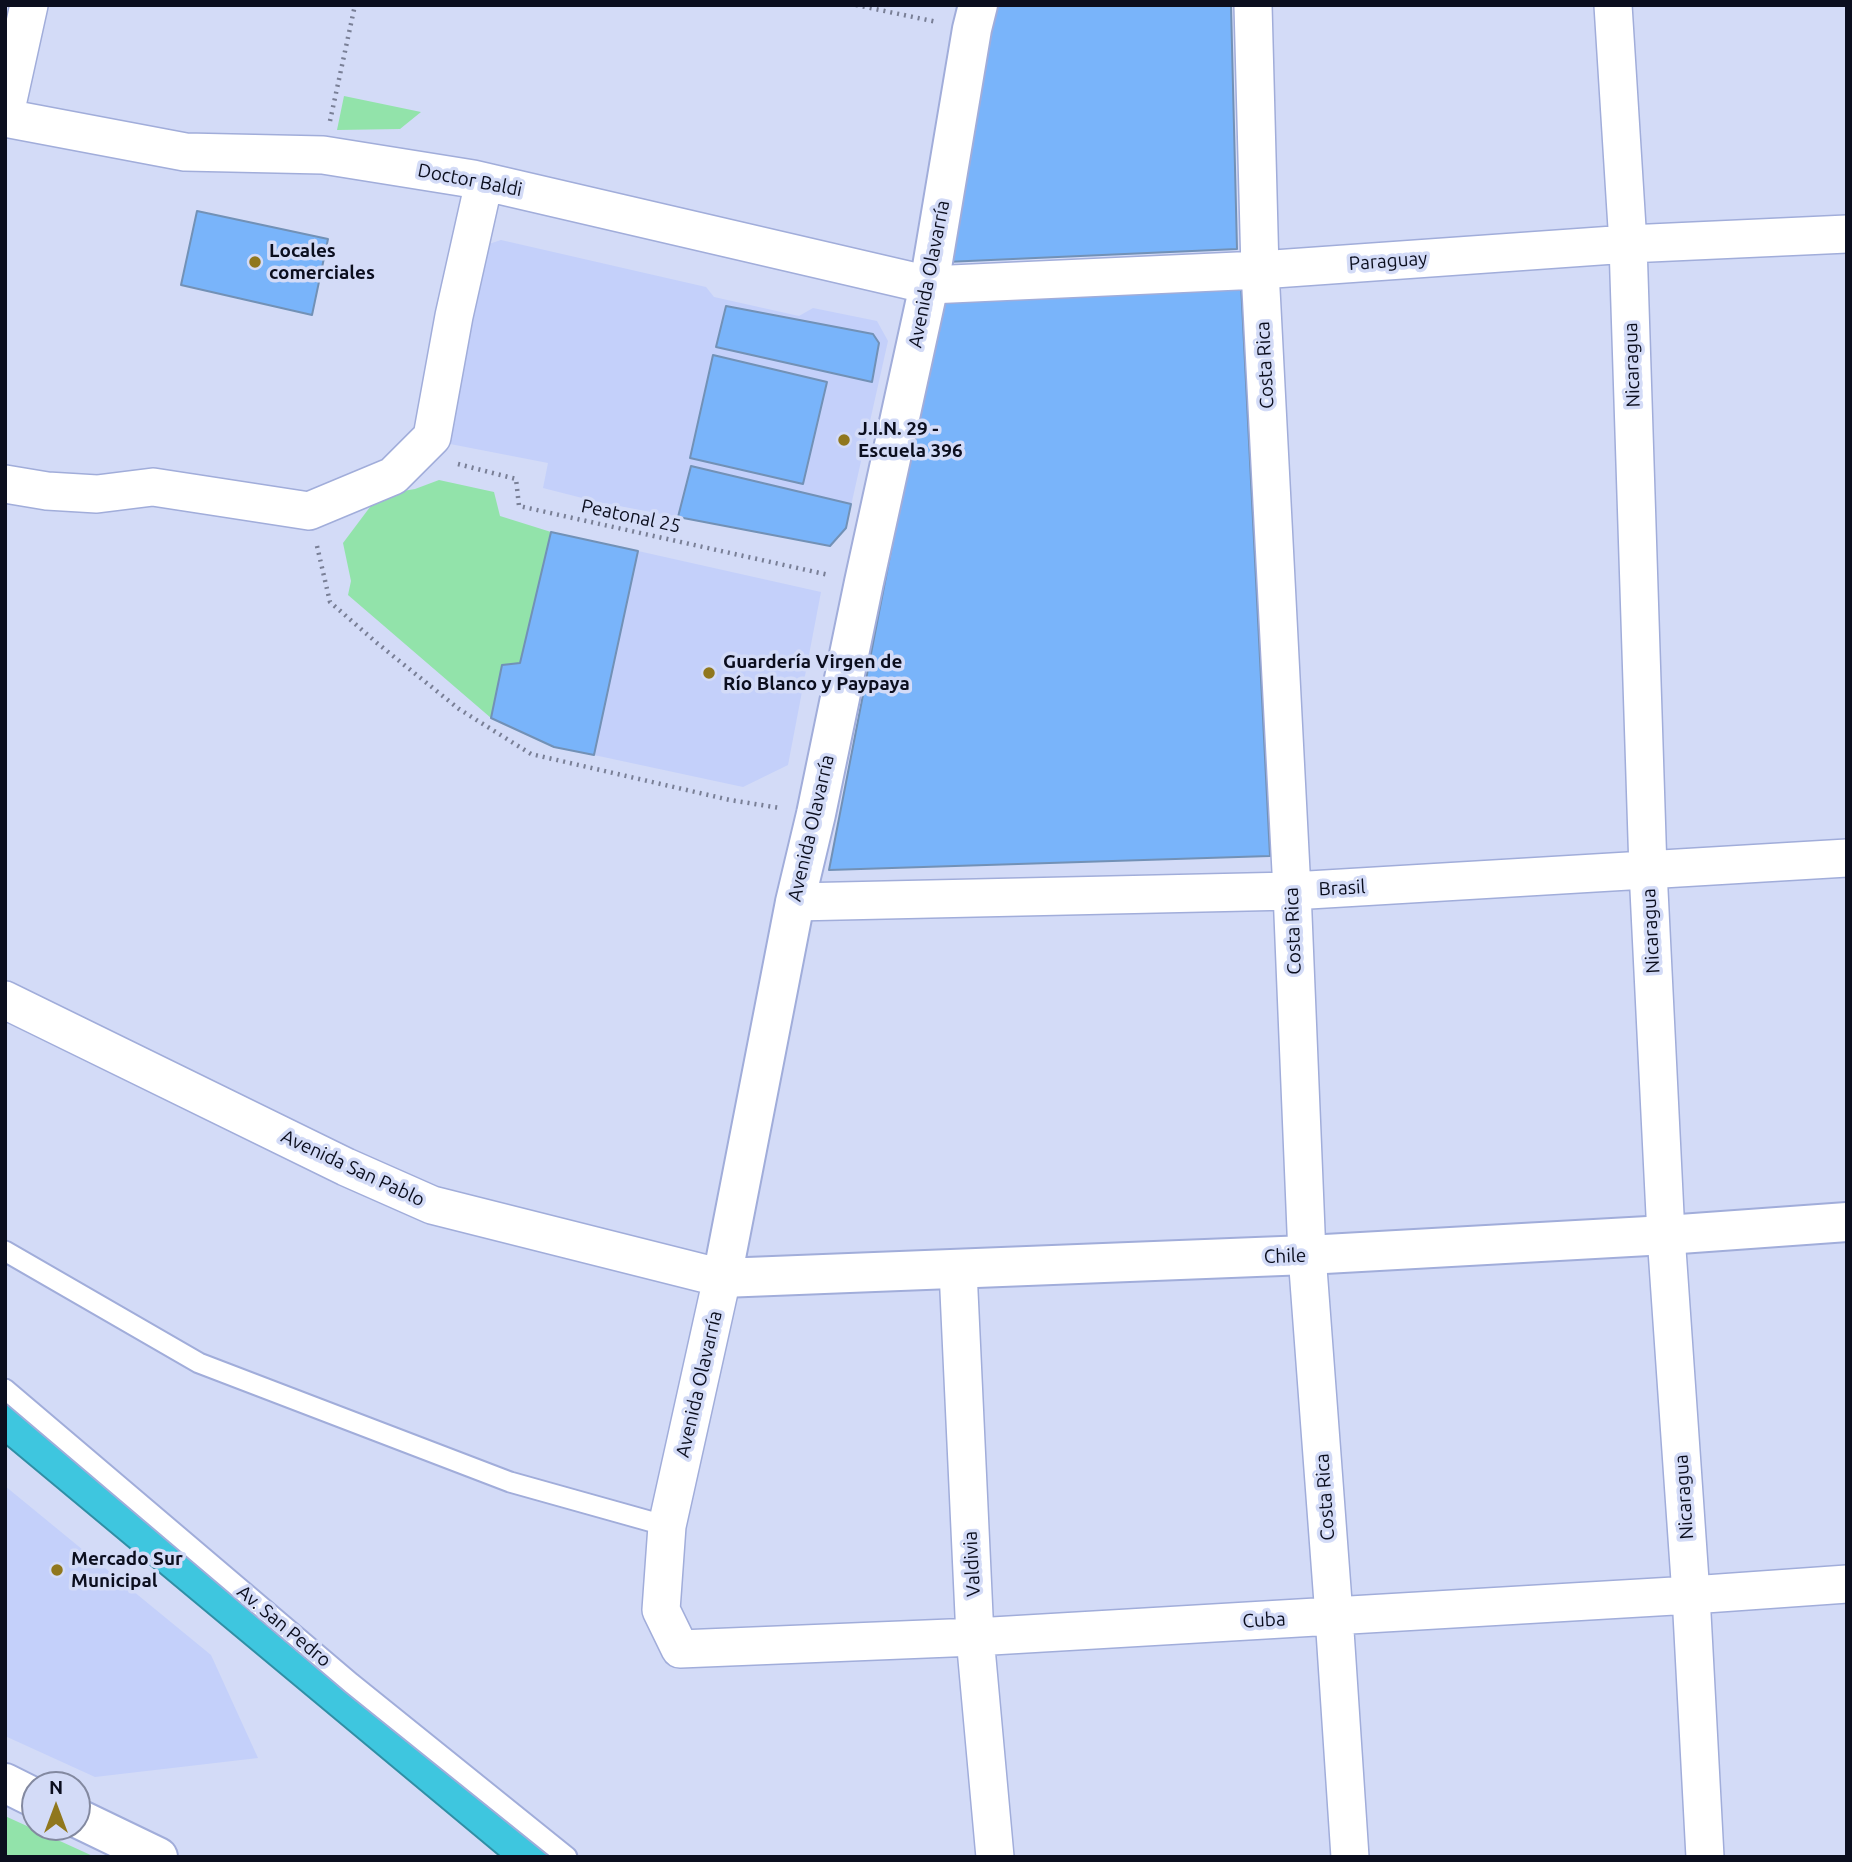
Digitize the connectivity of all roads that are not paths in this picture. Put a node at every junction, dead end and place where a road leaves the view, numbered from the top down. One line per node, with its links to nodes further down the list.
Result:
1 (29, 5): 5 (street)
2 (1252, 5): 9 (street, Costa Rica)
3 (1612, 5): 8 (street, Nicaragua)
4 (975, 17): 10 (street, Avenida Olavarría)
5 (5, 116): 6 (street, Doctor Baldi)
6 (485, 182): 10 (street, Doctor Baldi); 11 (street)
7 (1847, 234): 8 (street, Paraguay)
8 (1628, 244): 9 (street, Paraguay); 13 (street, Nicaragua)
9 (1260, 270): 10 (street, Paraguay); 14 (street, Costa Rica)
10 (929, 285): 15 (street, Avenida Olavarría)
11 (5, 484)
12 (1847, 858): 13 (street, Brasil)
13 (1648, 870): 14 (street, Brasil); 18 (street, Nicaragua)
14 (1292, 891): 15 (street, Brasil); 20 (street, Costa Rica)
15 (794, 902): 22 (street, Avenida Olavarría)
16 (5, 1000): 22 (street, Avenida San Pablo)
17 (1847, 1222): 18 (street, Chile)
18 (1666, 1235): 20 (street, Chile); 26 (street, Nicaragua)
19 (5, 1251): 24 (lane)
20 (1307, 1255): 21 (street, Chile); 27 (street, Costa Rica)
21 (958, 1270): 22 (street, Chile); 28 (street, Valdivia)
22 (722, 1278): 24 (street, Avenida Olavarría)
23 (5, 1389): 34 (lane, Av. San Pedro)
24 (667, 1526): 29 (street, Avenida Olavarría)
25 (1847, 1584): 26 (street, Cuba)
26 (1691, 1595): 27 (street, Cuba); 37 (street, Nicaragua)
27 (1334, 1616): 28 (street, Cuba); 36 (street, Costa Rica)
28 (975, 1637): 29 (street, Cuba); 35 (street, Valdivia)
29 (680, 1648)
30 (5, 1783): 31 (street)
31 (21, 1791)
32 (91, 1825): 33 (street)
33 (158, 1857)
34 (567, 1857)
35 (995, 1857)
36 (1350, 1857)
37 (1705, 1857)

